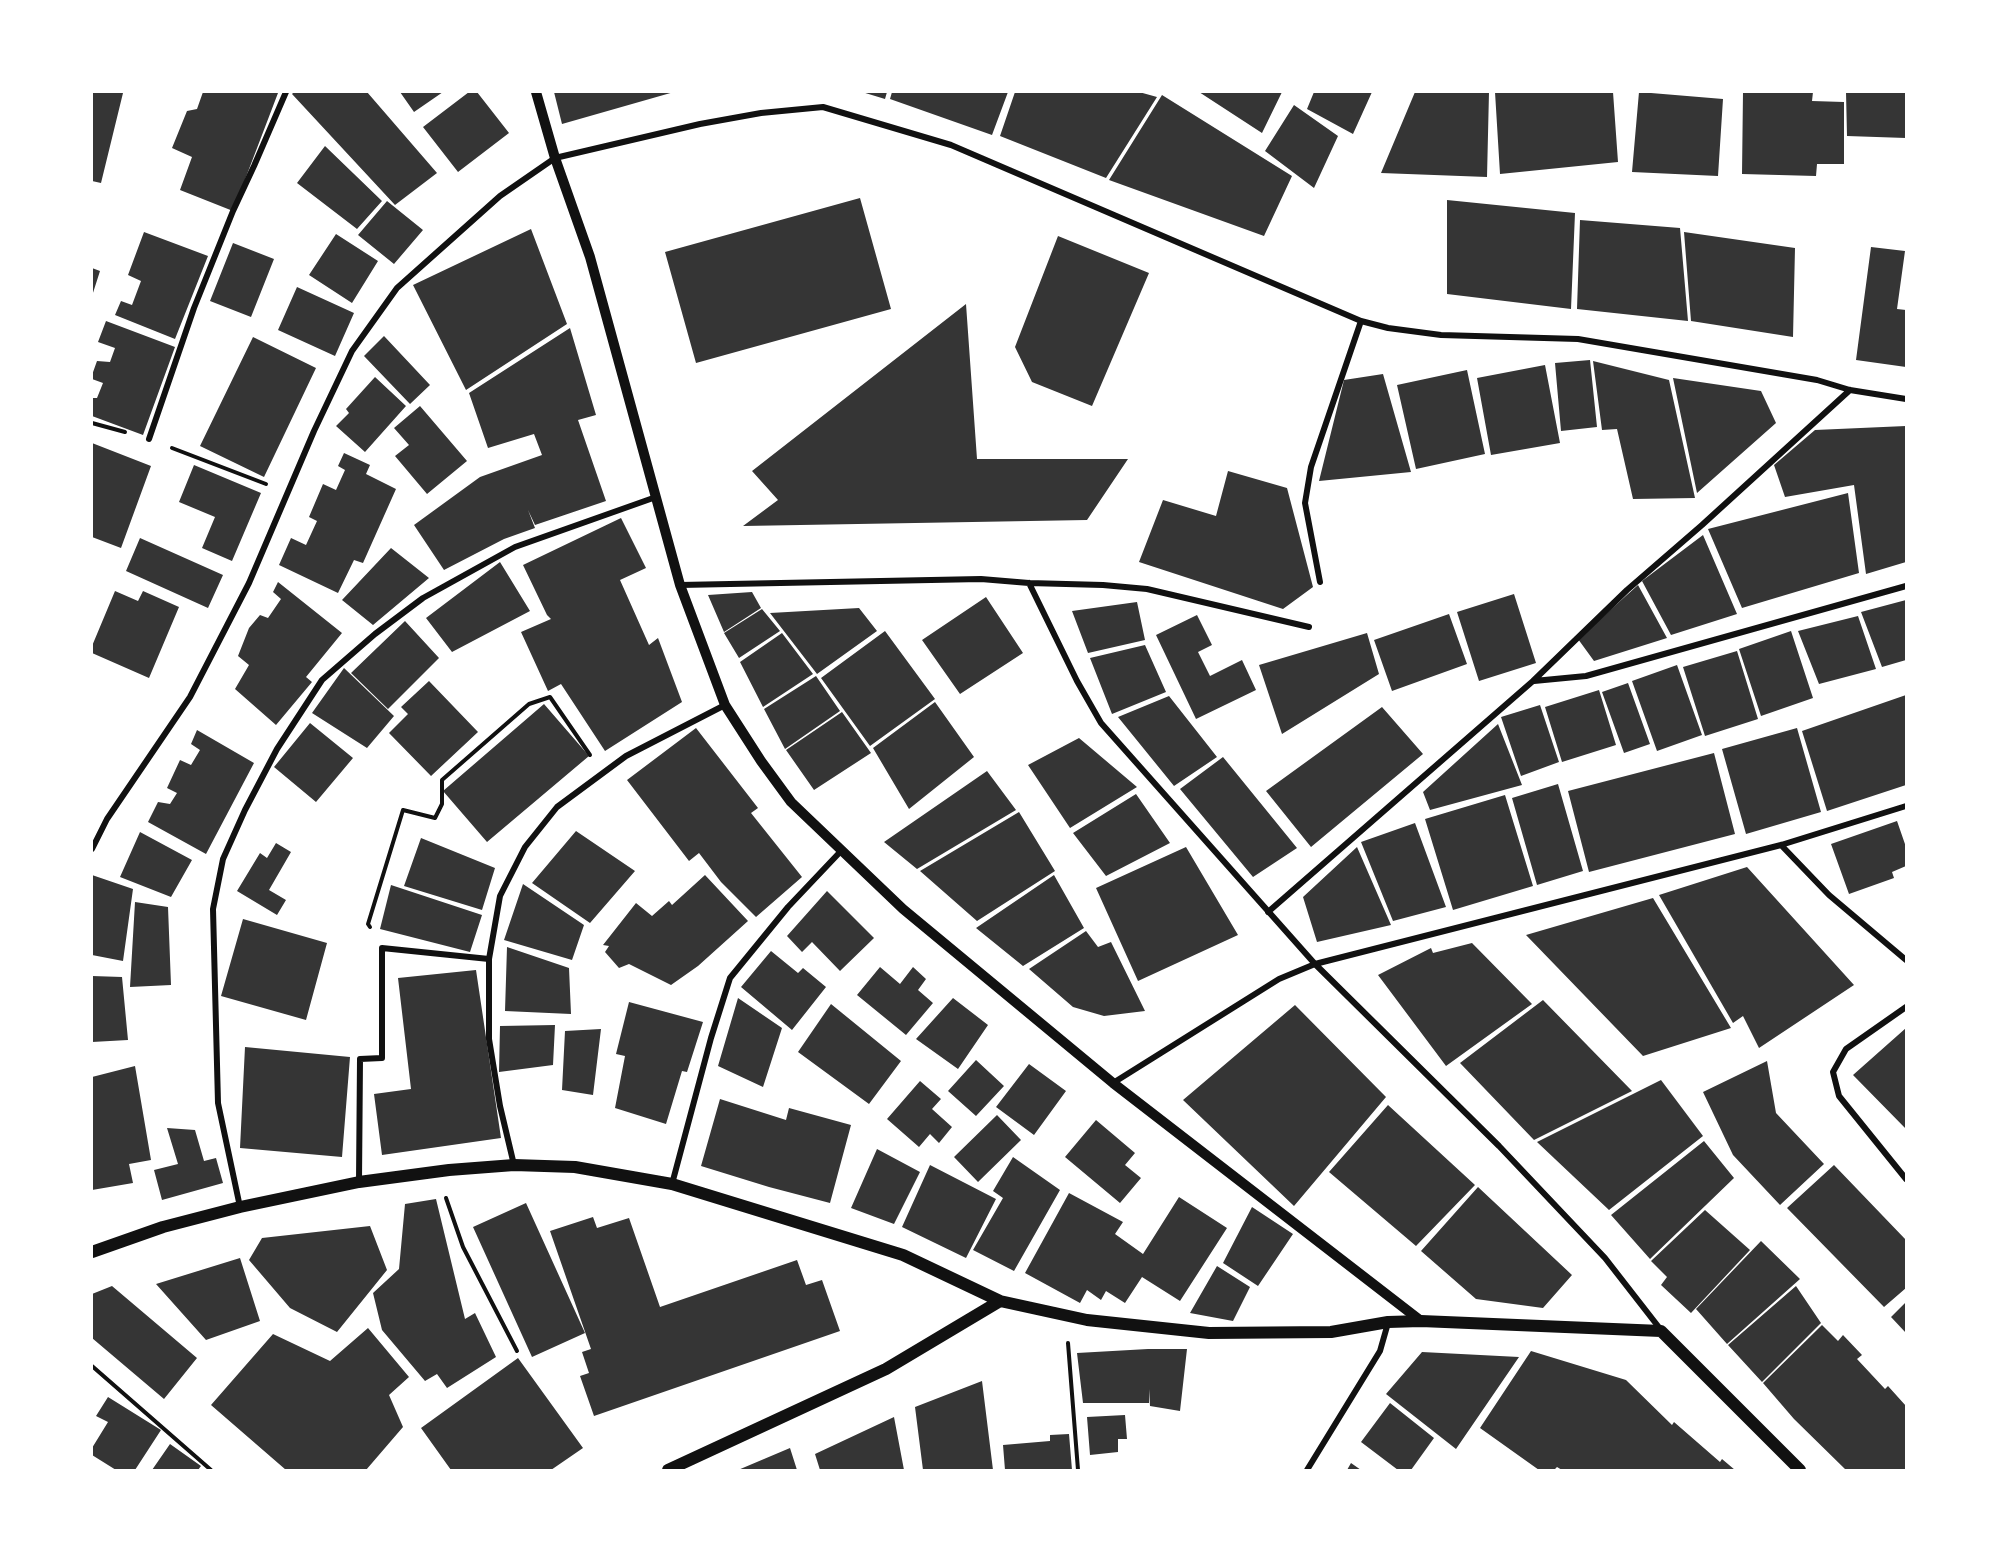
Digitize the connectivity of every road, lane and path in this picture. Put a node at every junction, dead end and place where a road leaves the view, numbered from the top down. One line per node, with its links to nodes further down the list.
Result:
1 (286, 92): 8 (street)
2 (536, 92): 3 (street)
3 (555, 158): 4 (street); 9 (street); 10 (street)
4 (1361, 321): 5 (street); 11 (street)
5 (1850, 390): 6 (street); 16 (street)
6 (1906, 399)
7 (92, 423): 8 (path)
8 (148, 439): 9 (path)
9 (288, 493): 21 (street)
10 (656, 497): 13 (street); 35 (street)
11 (1320, 582)
12 (1029, 583): 13 (street); 15 (street); 23 (street)
13 (680, 585): 17 (street)
14 (1906, 586): 16 (street)
15 (1309, 627)
16 (1533, 681): 23 (street)
17 (725, 705): 18 (street); 22 (street)
18 (603, 773): 24 (path); 25 (street)
19 (1906, 806): 20 (street)
20 (1781, 845): 26 (street); 27 (street)
21 (92, 849)
22 (841, 851): 29 (street); 34 (street)
23 (1268, 912): 27 (street)
24 (382, 952): 25 (street); 33 (street)
25 (489, 959): 30 (street)
26 (1906, 960)
27 (1315, 964): 29 (street); 41 (street)
28 (1906, 1008): 32 (street)
29 (1113, 1083): 39 (street)
30 (514, 1165): 31 (main road); 34 (main road)
31 (437, 1172): 33 (main road); 42 (path)
32 (1906, 1179)
33 (359, 1182): 35 (main road)
34 (672, 1184): 37 (main road)
35 (240, 1207): 36 (main road)
36 (92, 1252)
37 (1000, 1301): 38 (main road); 45 (main road)
38 (1065, 1315): 40 (main road); 46 (path)
39 (1421, 1321): 40 (main road); 41 (main road)
40 (1388, 1322): 47 (street)
41 (1661, 1331): 48 (main road)
42 (517, 1351)
43 (92, 1366): 44 (path)
44 (211, 1470)
45 (668, 1470)
46 (1078, 1470)
47 (1308, 1470)
48 (1800, 1470)

